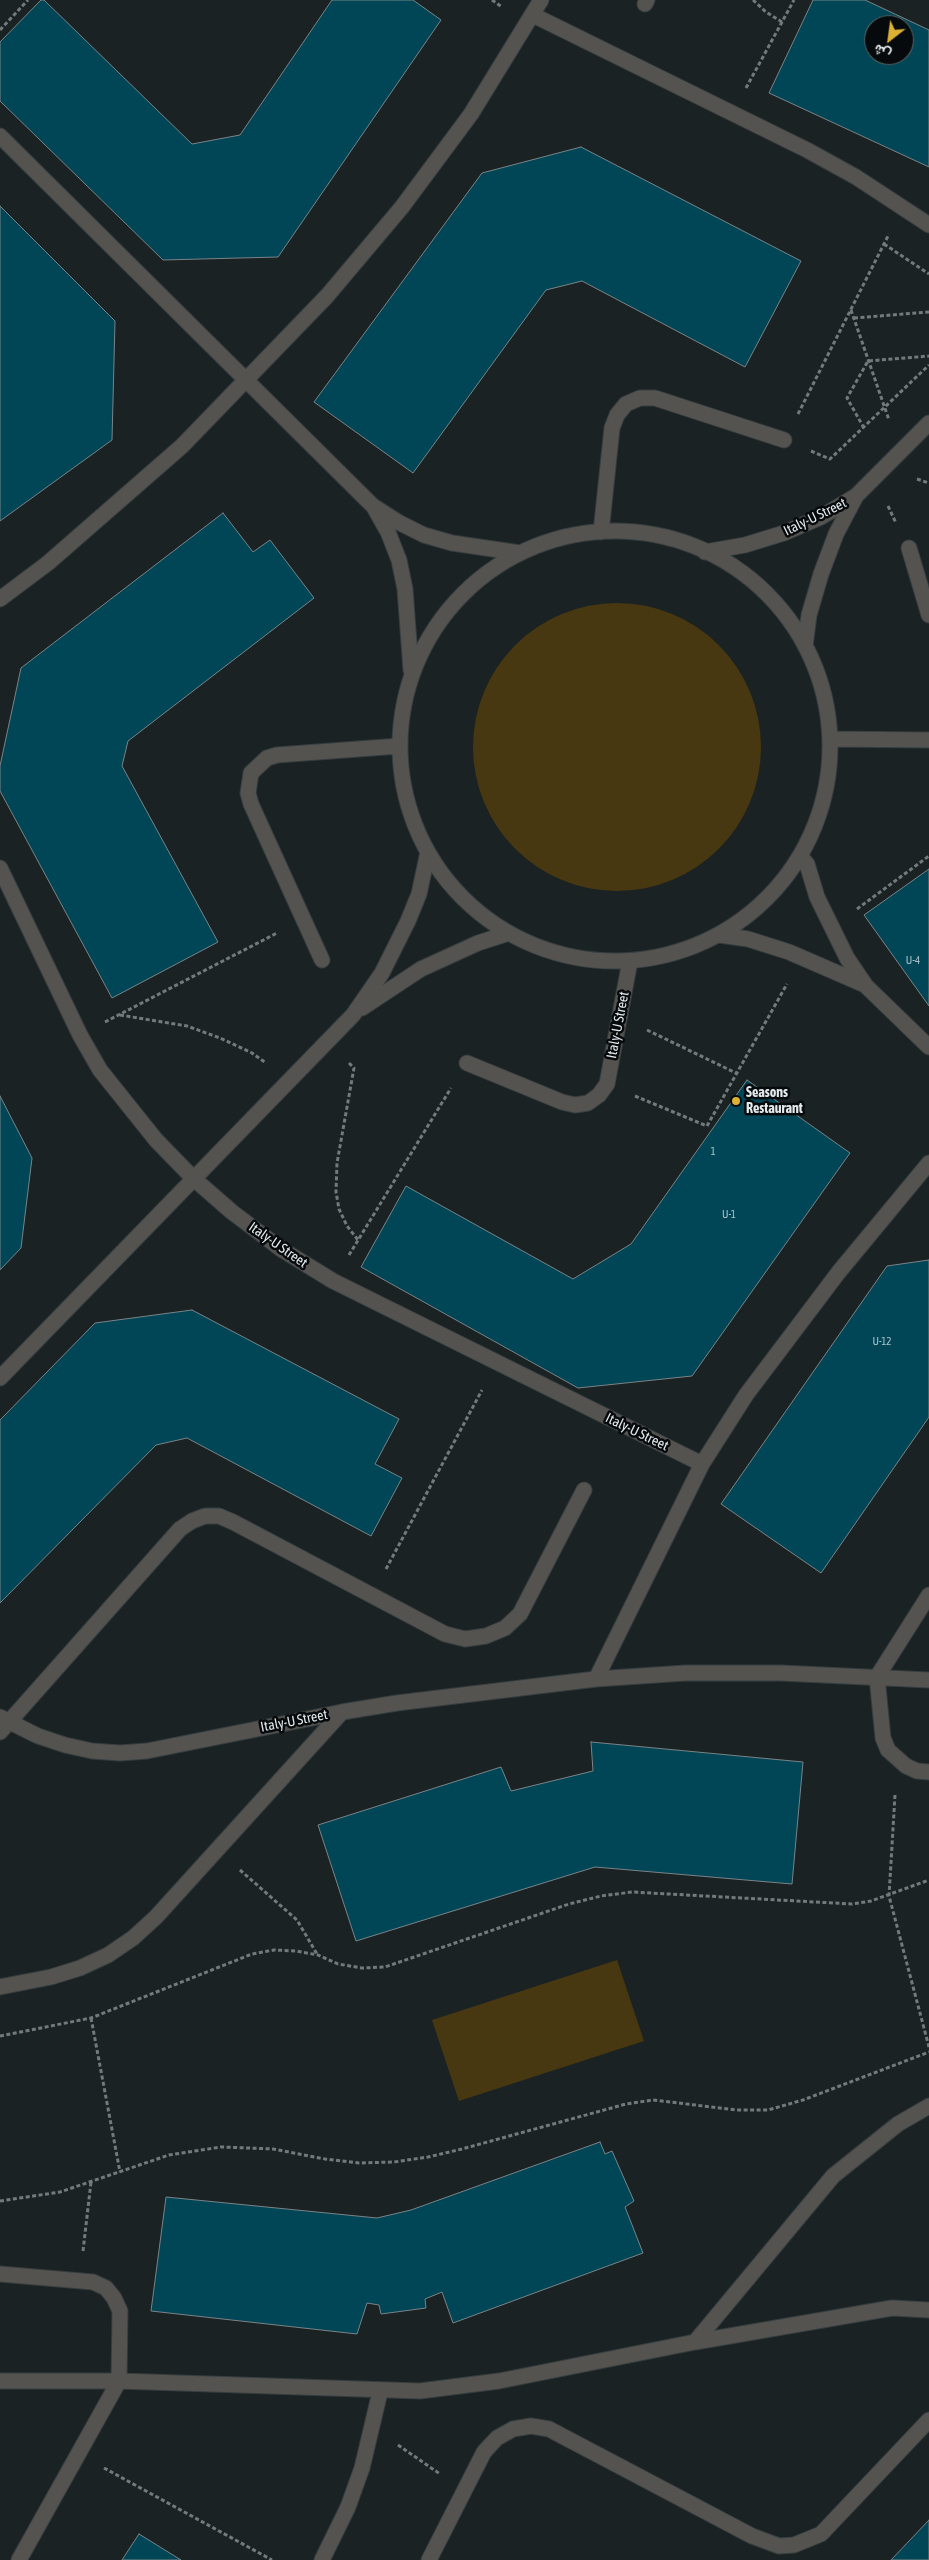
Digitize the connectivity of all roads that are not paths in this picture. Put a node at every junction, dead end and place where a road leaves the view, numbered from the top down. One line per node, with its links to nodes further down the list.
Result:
1 (541, 0): 2 (street)
2 (533, 15): 4 (street); 5 (street)
3 (0, 136): 5 (street)
4 (929, 225)
5 (246, 379): 9 (street); 14 (street)
6 (929, 423): 8 (street)
7 (784, 440): 10 (street)
8 (856, 496): 12 (street, Italy-U Street); 16 (street, Italy-U Street)
9 (373, 506): 13 (street); 17 (street)
10 (601, 532): 12 (street); 13 (street)
11 (909, 548): 15 (street)
12 (705, 552): 16 (street)
13 (520, 553): 17 (street)
14 (0, 599)
15 (929, 615)
16 (805, 646): 18 (street)
17 (412, 674): 20 (street)
18 (831, 739): 19 (street); 22 (street)
19 (929, 740)
20 (399, 746): 21 (street); 26 (street)
21 (428, 852): 24 (street); 29 (street)
22 (800, 856): 25 (street); 28 (street)
23 (0, 868): 33 (street, Italy-U Street)
24 (508, 933): 27 (street); 29 (street)
25 (720, 935): 27 (street); 28 (street)
26 (322, 960)
27 (630, 961): 31 (street, Italy-U Street)
28 (866, 986): 30 (street)
29 (352, 1015): 33 (street)
30 (929, 1047)
31 (467, 1063)
32 (929, 1163): 35 (street)
33 (193, 1178): 34 (street); 35 (street, Italy-U Street)
34 (0, 1378)
35 (702, 1464): 39 (street)
36 (584, 1490): 42 (street)
37 (929, 1595): 38 (street)
38 (877, 1677): 39 (street, Italy-U Street); 40 (street, Italy-U Street); 43 (street)
39 (596, 1679): 41 (street, Italy-U Street)
40 (929, 1680)
41 (342, 1712): 42 (street, Italy-U Street); 44 (street)
42 (3, 1724)
43 (929, 1772)
44 (0, 1987)
45 (929, 2106): 48 (street)
46 (0, 2274): 50 (street)
47 (929, 2310): 48 (street)
48 (695, 2342): 51 (street)
49 (0, 2381): 50 (street)
50 (119, 2382): 51 (street); 53 (street)
51 (380, 2392): 54 (street)
52 (929, 2420): 55 (street)
53 (19, 2560)
54 (322, 2560)
55 (428, 2560)

